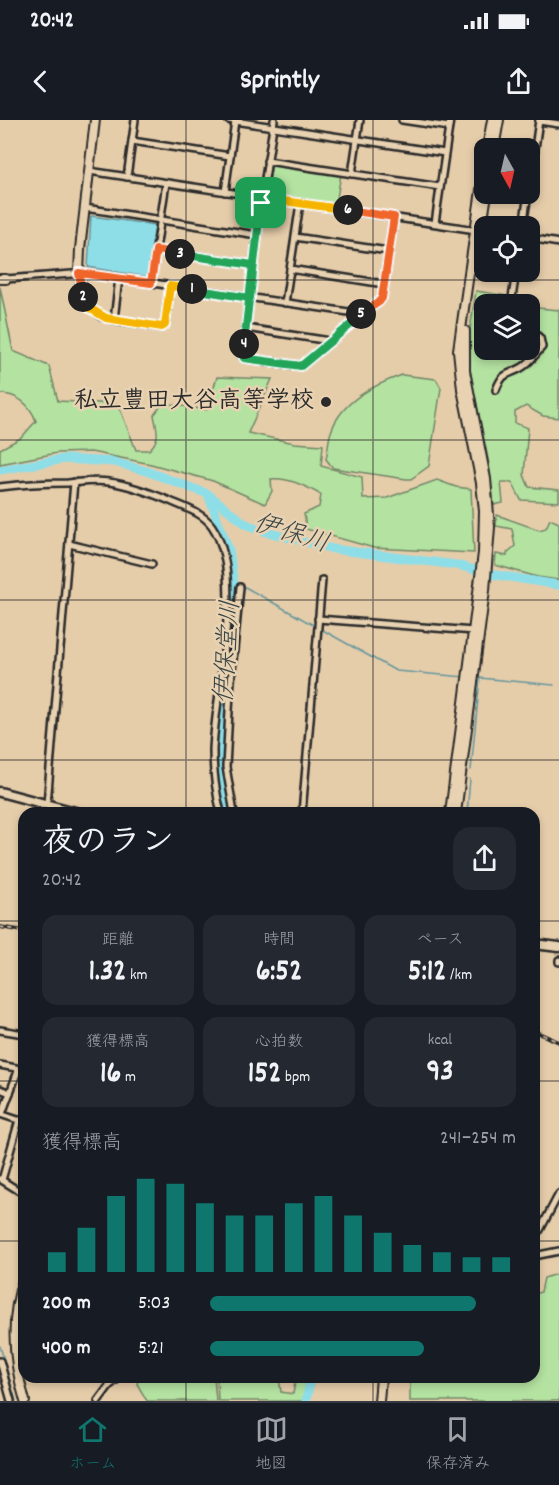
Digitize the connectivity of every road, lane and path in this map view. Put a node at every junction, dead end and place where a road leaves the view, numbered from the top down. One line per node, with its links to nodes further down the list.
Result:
1 (95, 120): 22 (street)
2 (135, 120): 18 (street)
3 (228, 120): 9 (street)
4 (360, 120): 17 (street)
5 (402, 120): 13 (street)
6 (450, 120): 13 (street)
7 (492, 120): 14 (street)
8 (499, 120): 15 (street)
9 (235, 121): 11 (street); 20 (street)
10 (539, 121): 12 (street); 16 (street)
11 (273, 123): 17 (street); 21 (street)
12 (559, 124)
13 (449, 127): 19 (street)
14 (489, 138)
15 (496, 138)
16 (537, 138)
17 (357, 139): 19 (street); 23 (street)
18 (132, 141): 20 (street); 24 (street)
19 (445, 153): 26 (street)
20 (230, 156): 27 (street)
21 (267, 161): 23 (street); 28 (street)
22 (89, 171): 24 (street); 30 (street)
23 (352, 174): 26 (street)
24 (127, 177): 25 (street)
25 (166, 183): 27 (street); 32 (street)
26 (440, 187): 33 (street)
27 (225, 192): 28 (street)
28 (262, 198): 29 (street); 35 (street)
29 (300, 203): 31 (street); 36 (street)
30 (85, 208): 32 (street); 44 (street)
31 (394, 217): 33 (street); 40 (street)
32 (160, 219): 35 (street); 39 (street)
33 (435, 223): 34 (street)
34 (474, 230)
35 (257, 235): 41 (street)
36 (295, 237): 40 (street); 42 (street)
37 (540, 240): 38 (street)
38 (559, 243)
39 (156, 250): 41 (street); 47 (street)
40 (388, 251): 48 (street)
41 (253, 265): 50 (street)
42 (290, 269): 48 (street); 51 (street)
43 (474, 269): 65 (street)
44 (79, 273): 45 (street); 46 (street); 52 (street)
45 (119, 278): 47 (street); 54 (street)
46 (3, 279)
47 (151, 283): 49 (street)
48 (384, 284): 53 (street)
49 (170, 286): 50 (street); 54 (street)
50 (250, 298): 51 (street); 55 (street)
51 (285, 303): 53 (street)
52 (85, 304): 54 (street)
53 (357, 314): 56 (street)
54 (114, 320)
55 (246, 328): 56 (street); 56 (street)
56 (330, 341)
57 (529, 360): 58 (street)
58 (496, 390)
59 (74, 482): 60 (street); 61 (street); 70 (street)
60 (0, 487)
61 (69, 544): 62 (street); 69 (street)
62 (152, 564)
63 (322, 580): 66 (street)
64 (240, 587): 71 (street)
65 (482, 587): 67 (street); 74 (street)
66 (318, 619): 67 (street); 72 (street)
67 (474, 631): 73 (street)
68 (0, 792): 69 (main road)
69 (48, 807)
70 (220, 807)
71 (233, 807)
72 (302, 807)
73 (451, 807)
74 (457, 807)
75 (540, 944): 76 (main road)
76 (559, 946)
77 (0, 1030): 78 (street)
78 (18, 1033)
79 (0, 1065): 81 (street)
80 (0, 1089): 81 (street)
81 (10, 1093): 82 (street)
82 (1, 1114): 83 (street)
83 (18, 1120)
84 (18, 1132): 85 (street)
85 (1, 1179): 86 (street)
86 (18, 1190)
87 (559, 1194): 88 (street)
88 (540, 1230)
89 (559, 1251): 90 (street)
90 (540, 1255)
91 (18, 1302): 93 (street)
92 (0, 1360): 97 (street)
93 (18, 1375)
94 (20, 1383): 98 (street)
95 (113, 1383): 99 (street)
96 (380, 1383): 100 (street)
97 (11, 1401)
98 (26, 1401)
99 (98, 1401)
100 (379, 1401)

